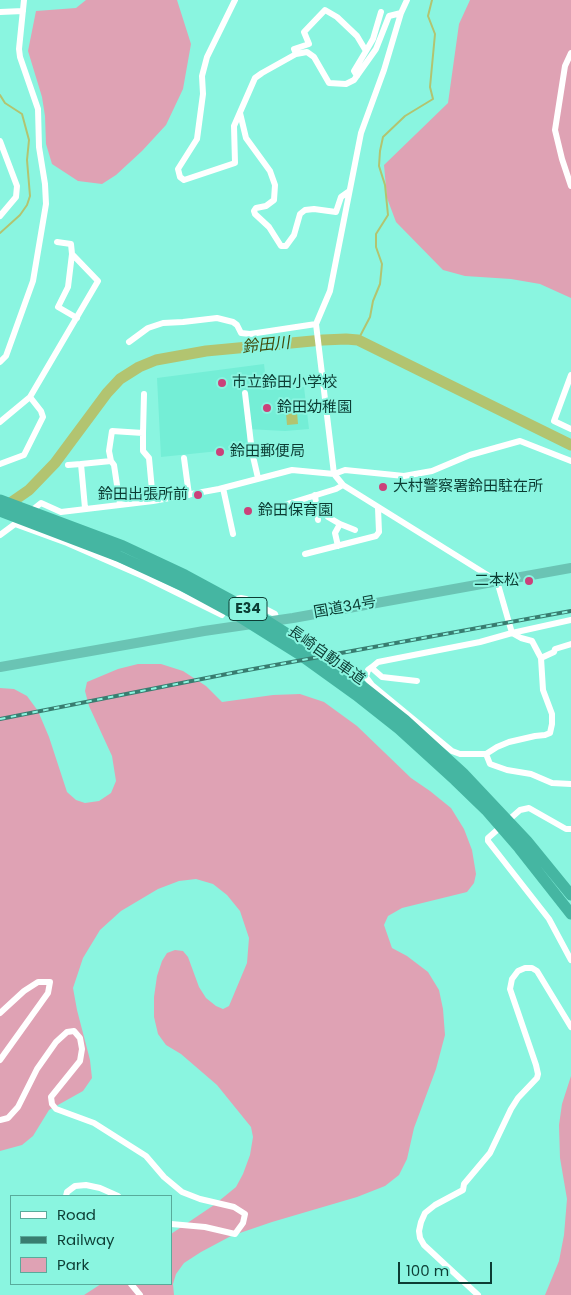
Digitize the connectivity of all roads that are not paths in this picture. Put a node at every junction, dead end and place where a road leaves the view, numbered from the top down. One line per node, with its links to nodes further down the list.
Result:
1 (24, 0): 4 (street)
2 (235, 0): 12 (street)
3 (407, 0): 7 (street)
4 (23, 11): 5 (street); 22 (street)
5 (0, 12)
6 (381, 12): 8 (street)
7 (401, 13): 11 (street); 15 (street)
8 (366, 51): 10 (street); 11 (street)
9 (571, 53): 14 (street)
10 (296, 54): 11 (street); 12 (street)
11 (357, 76)
12 (240, 113): 15 (street)
13 (0, 141): 16 (street)
14 (571, 186)
15 (348, 192): 20 (street)
16 (0, 216)
17 (57, 242): 18 (street)
18 (72, 254): 19 (street); 19 (street)
19 (77, 318): 27 (street)
20 (316, 326): 21 (street); 37 (street)
21 (129, 342)
22 (0, 362)
23 (571, 375): 24 (street)
24 (570, 383): 29 (street)
25 (245, 393): 38 (street)
26 (144, 394): 30 (street)
27 (30, 397): 28 (street); 34 (street)
28 (0, 422)
29 (571, 429)
30 (143, 433): 32 (street); 44 (street)
31 (184, 458): 41 (street)
32 (110, 461): 35 (street); 45 (street)
33 (571, 461): 37 (street)
34 (0, 464)
35 (80, 464): 36 (street); 47 (street)
36 (68, 465)
37 (334, 474): 38 (street); 39 (street)
38 (258, 478): 40 (street)
39 (343, 485): 42 (street); 48 (street)
40 (223, 488): 41 (street); 55 (street)
41 (189, 495): 44 (street)
42 (315, 495): 46 (street); 51 (street)
43 (0, 500): 72 (highway, 長崎自動車道 / E34)
44 (154, 501): 45 (street)
45 (120, 504): 47 (street)
46 (284, 505)
47 (85, 508): 52 (street)
48 (378, 508): 57 (street); 60 (street)
49 (0, 511): 72 (highway, 長崎自動車道 / E34)
50 (328, 517): 53 (street)
51 (318, 520)
52 (15, 524): 56 (street); 61 (street)
53 (340, 524): 54 (street); 57 (street)
54 (355, 530)
55 (233, 534)
56 (0, 535)
57 (338, 546): 58 (street)
58 (305, 554)
59 (571, 568): 60 (highway, 国道34号)
60 (497, 581): 62 (highway, 国道34号); 65 (street)
61 (222, 615): 62 (street); 64 (street)
62 (277, 620): 64 (highway, 国道34号)
63 (571, 620): 65 (street)
64 (224, 628): 68 (highway, 国道34号)
65 (512, 633): 67 (street); 69 (street)
66 (571, 644): 67 (street)
67 (540, 658): 71 (street)
68 (0, 667)
69 (372, 667): 70 (street); 71 (street)
70 (417, 682)
71 (486, 754): 73 (street)
72 (459, 777): 75 (highway, 長崎自動車道 / E34); 76 (highway, 長崎自動車道 / E34)
73 (571, 784)
74 (571, 829): 77 (street)
75 (571, 895)
76 (571, 914)
77 (571, 960)
78 (0, 1013): 80 (street)
79 (571, 1028): 87 (street)
80 (0, 1060)
81 (0, 1120): 84 (street)
82 (66, 1195): 83 (street)
83 (116, 1195)
84 (172, 1224)
85 (132, 1285): 86 (street)
86 (140, 1295)
87 (478, 1295)

